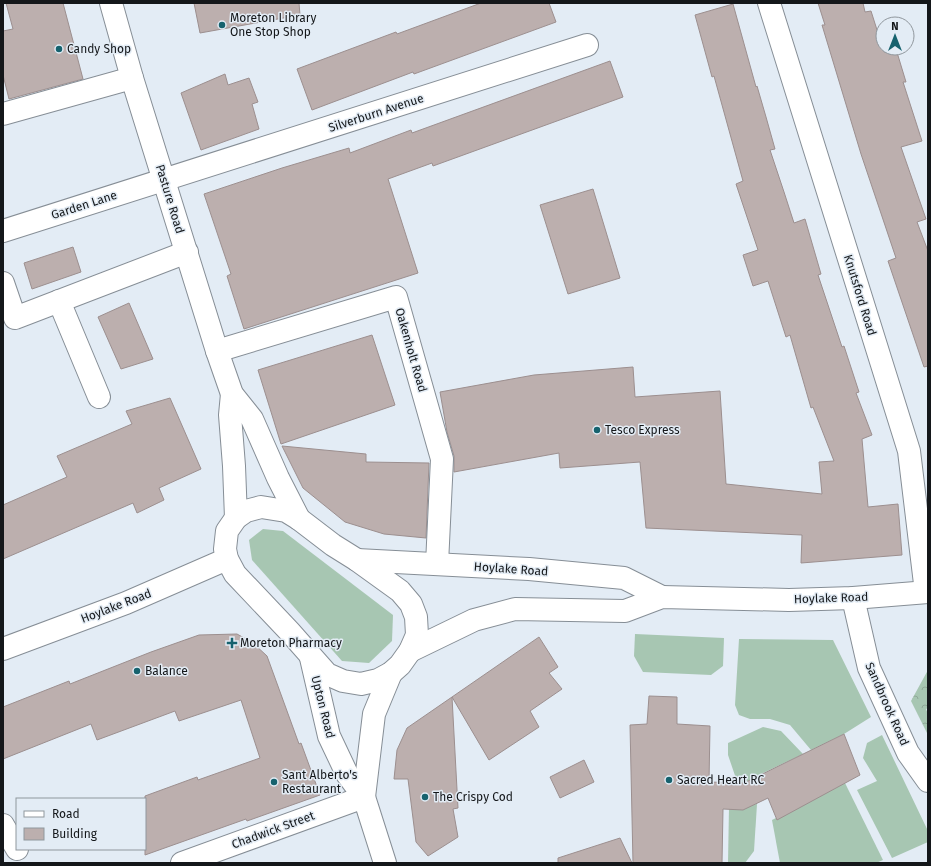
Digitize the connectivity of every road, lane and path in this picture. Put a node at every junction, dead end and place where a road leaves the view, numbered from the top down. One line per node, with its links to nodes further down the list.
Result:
1 (111, 3): 4 (main road, Pasture Road)
2 (769, 3): 19 (main road, Knutsford Road)
3 (587, 45): 6 (main road, Silverburn Avenue)
4 (132, 78): 5 (main road); 6 (main road, Pasture Road)
5 (3, 114)
6 (164, 180): 7 (main road, Garden Lane); 8 (main road, Pasture Road)
7 (3, 231)
8 (187, 252): 10 (main road); 11 (main road, Pasture Road)
9 (5, 295): 10 (main road)
10 (59, 301): 13 (main road)
11 (217, 351): 12 (main road, Pasture Road); 18 (main road, Oakenholt Road)
12 (232, 394): 14 (main road, Pasture Road); 15 (main road, Pasture Road)
13 (99, 397)
14 (236, 518): 15 (main road); 16 (main road)
15 (299, 519): 17 (main road)
16 (227, 559): 22 (main road, Hoylake Road); 24 (main road)
17 (357, 560): 18 (main road, Hoylake Road); 23 (main road)
18 (437, 564): 20 (main road, Hoylake Road)
19 (927, 592): 21 (main road, Hoylake Road)
20 (662, 597): 21 (main road, Hoylake Road); 23 (main road, Hoylake Road)
21 (854, 598): 26 (main road, Sandbrook Road)
22 (3, 649)
23 (410, 652): 25 (main road)
24 (311, 656): 25 (main road); 27 (main road, Upton Road)
25 (391, 674): 27 (main road, Upton Road)
26 (928, 781)
27 (364, 797): 32 (main road, Chadwick Street); 33 (main road, Upton Road)
28 (3, 825): 29 (main road)
29 (16, 847)
30 (18, 850): 31 (main road)
31 (25, 863)
32 (182, 863)
33 (385, 863)

